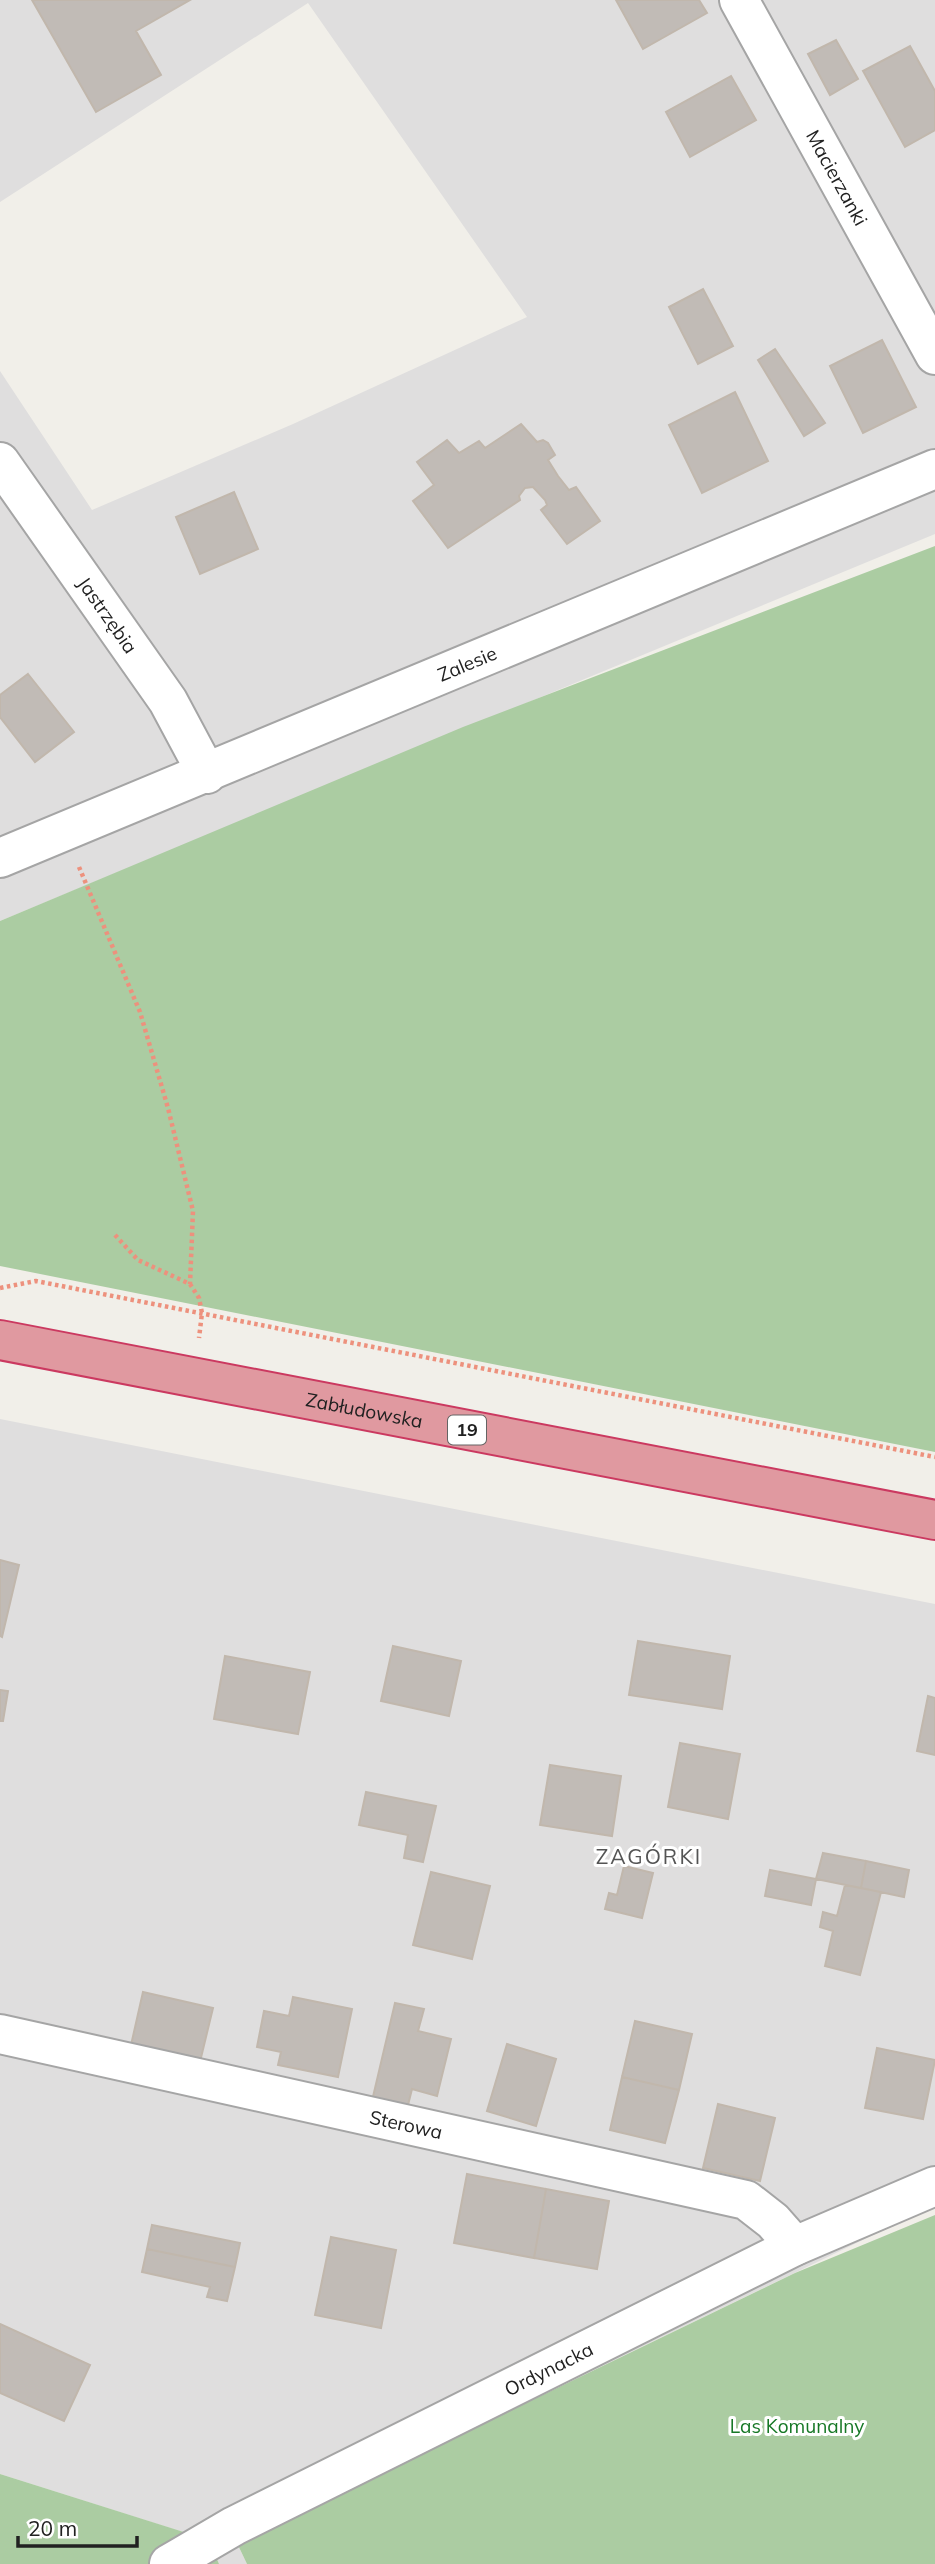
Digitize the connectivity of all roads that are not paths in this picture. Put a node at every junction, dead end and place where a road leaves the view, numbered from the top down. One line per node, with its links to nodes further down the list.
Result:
1 (739, 0): 2 (street, Macierzanki)
2 (935, 355)
3 (0, 462): 5 (street, Jastrzębia)
4 (935, 469): 5 (street, Zalesie)
5 (207, 774): 6 (street, Zalesie)
6 (0, 858)
7 (0, 1340): 8 (highway, Zabłudowska / 19)
8 (935, 1520)
9 (0, 2035): 11 (street, Sterowa)
10 (935, 2186): 11 (street, Ordynacka)
11 (795, 2246): 12 (street, Ordynacka)
12 (169, 2564)

